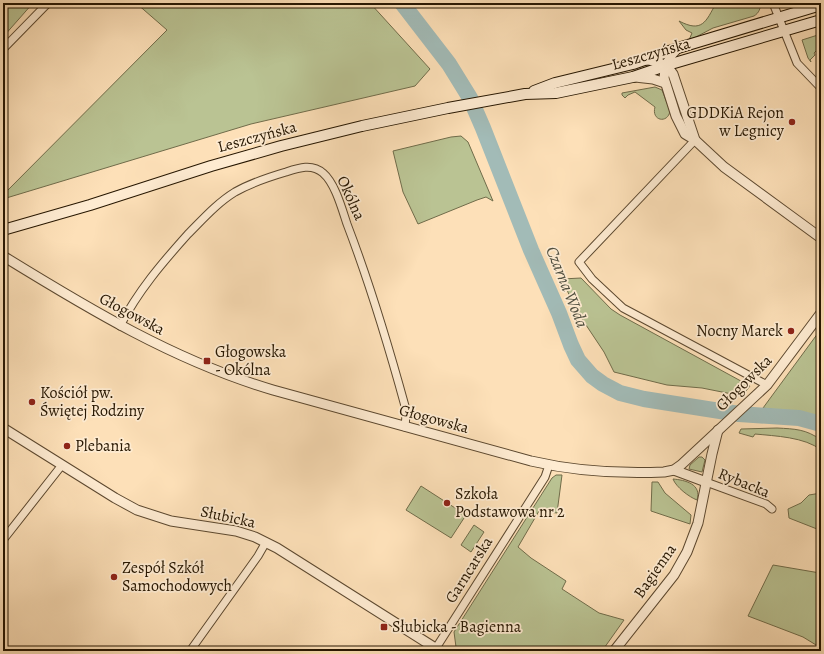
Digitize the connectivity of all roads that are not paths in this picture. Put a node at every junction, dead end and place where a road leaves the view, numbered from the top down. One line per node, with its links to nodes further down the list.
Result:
1 (48, 3): 8 (street)
2 (773, 3): 4 (street)
3 (821, 5): 4 (main road, Leszczyńska)
4 (779, 18): 6 (street); 7 (main road, Leszczyńska)
5 (821, 20): 6 (main road, Leszczyńska)
6 (784, 31): 10 (main road, Leszczyńska); 15 (street)
7 (678, 48): 9 (main road, Leszczyńska); 11 (street)
8 (3, 49)
9 (644, 60): 11 (street); 16 (main road, Leszczyńska)
10 (685, 60): 11 (main road, Leszczyńska); 13 (street)
11 (666, 66): 12 (main road, Leszczyńska); 13 (street); 14 (street)
12 (633, 77): 14 (street); 16 (main road, Leszczyńska)
13 (676, 80): 17 (street)
14 (665, 83): 17 (street)
15 (821, 88)
16 (525, 94): 18 (main road, Leszczyńska)
17 (695, 140): 19 (street); 23 (street)
18 (3, 230)
19 (821, 238)
20 (3, 256): 22 (street, Głogowska)
21 (821, 313): 23 (street, Głogowska)
22 (120, 326): 24 (street, Głogowska); 24 (street, Okólna)
23 (768, 385): 26 (street, Głogowska)
24 (405, 427): 28 (street, Głogowska)
25 (3, 428): 27 (street, Słubicka)
26 (720, 428): 29 (street, Głogowska); 30 (street, Bagienna)
27 (62, 465): 32 (street); 33 (street, Słubicka)
28 (549, 465): 29 (street, Głogowska); 34 (street, Garncarska)
29 (674, 470): 30 (street)
30 (706, 482): 31 (street, Rybacka); 36 (street, Bagienna)
31 (772, 509)
32 (3, 540)
33 (266, 542): 34 (street, Słubicka); 35 (street)
34 (438, 650)
35 (190, 651)
36 (614, 651)

